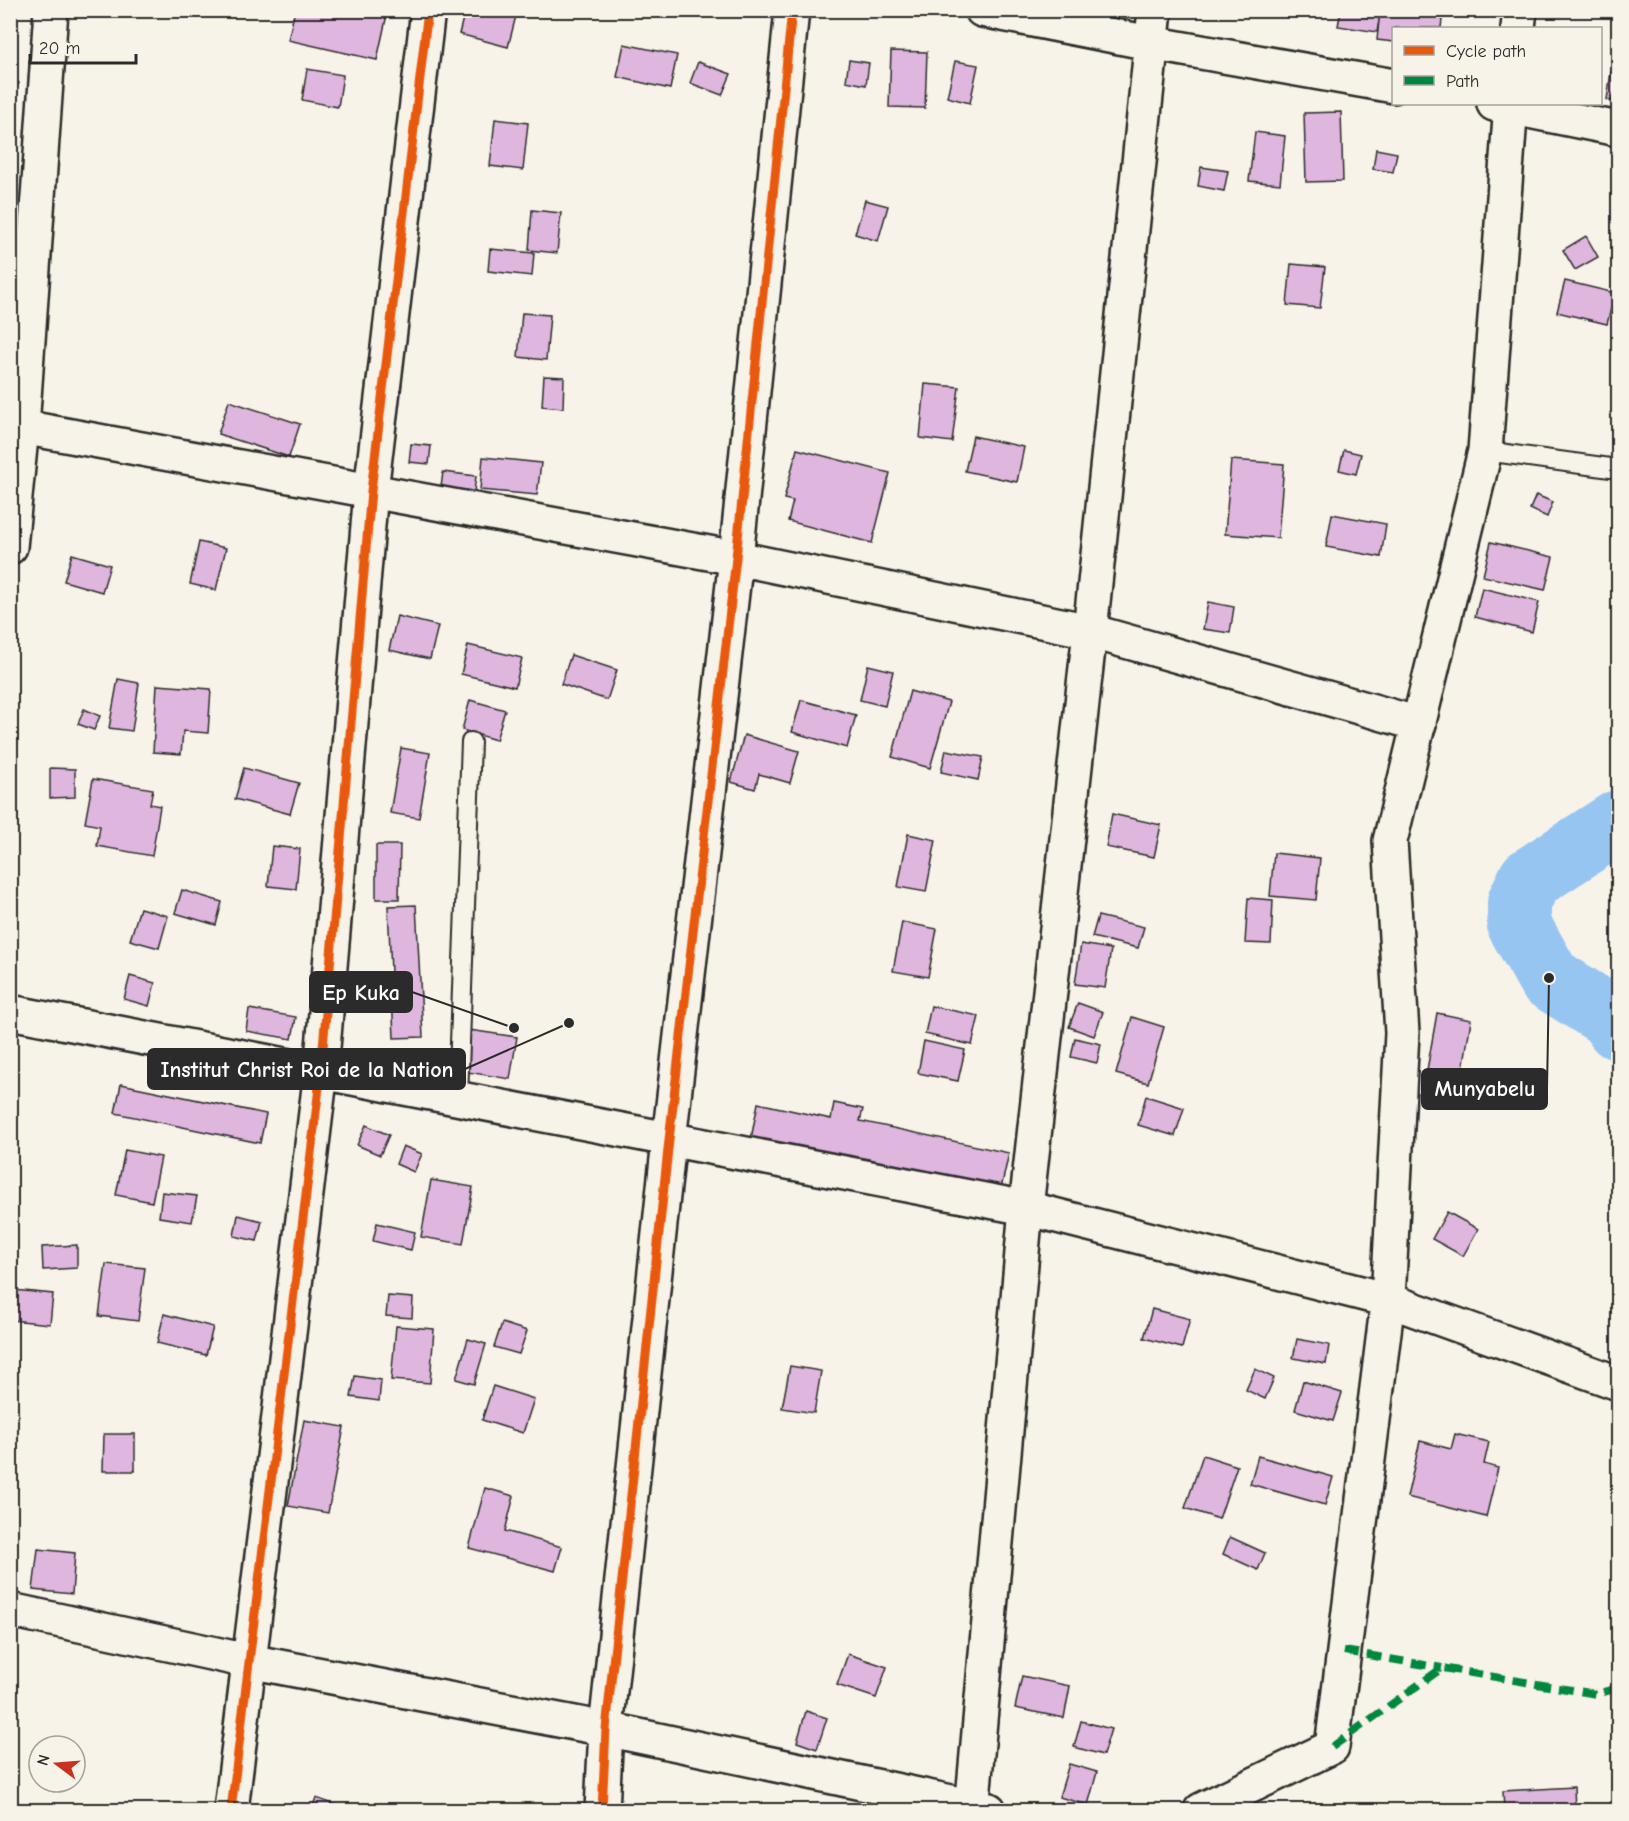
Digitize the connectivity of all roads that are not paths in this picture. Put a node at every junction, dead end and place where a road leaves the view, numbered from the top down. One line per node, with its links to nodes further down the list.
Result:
1 (51, 10): 13 (street)
2 (428, 10): 16 (street)
3 (792, 10): 18 (street)
4 (982, 10): 8 (street)
5 (1155, 10): 8 (street)
6 (1520, 10): 7 (street)
7 (1518, 27)
8 (1150, 44): 9 (street); 19 (street)
9 (1392, 86)
10 (1505, 105): 14 (street)
11 (1510, 105): 12 (street)
12 (1618, 129)
13 (16, 424): 16 (street); 17 (street)
14 (1485, 451): 15 (lane); 20 (street)
15 (1618, 469)
16 (371, 491): 18 (street); 23 (street)
17 (10, 547)
18 (736, 558): 19 (street); 25 (street)
19 (1090, 631): 20 (street); 26 (street)
20 (1419, 724): 27 (street)
21 (471, 742): 24 (lane)
22 (10, 1012): 23 (street)
23 (321, 1071): 24 (street); 30 (street)
24 (458, 1098): 25 (street)
25 (669, 1140): 26 (street); 31 (street)
26 (1026, 1208): 27 (street); 34 (street)
27 (1388, 1300): 28 (street); 35 (street)
28 (1618, 1383)
29 (10, 1610): 30 (street)
30 (248, 1661): 31 (street); 32 (street)
31 (606, 1729): 33 (street); 34 (street)
32 (231, 1810)
33 (602, 1810)
34 (977, 1810)
35 (1201, 1810)

